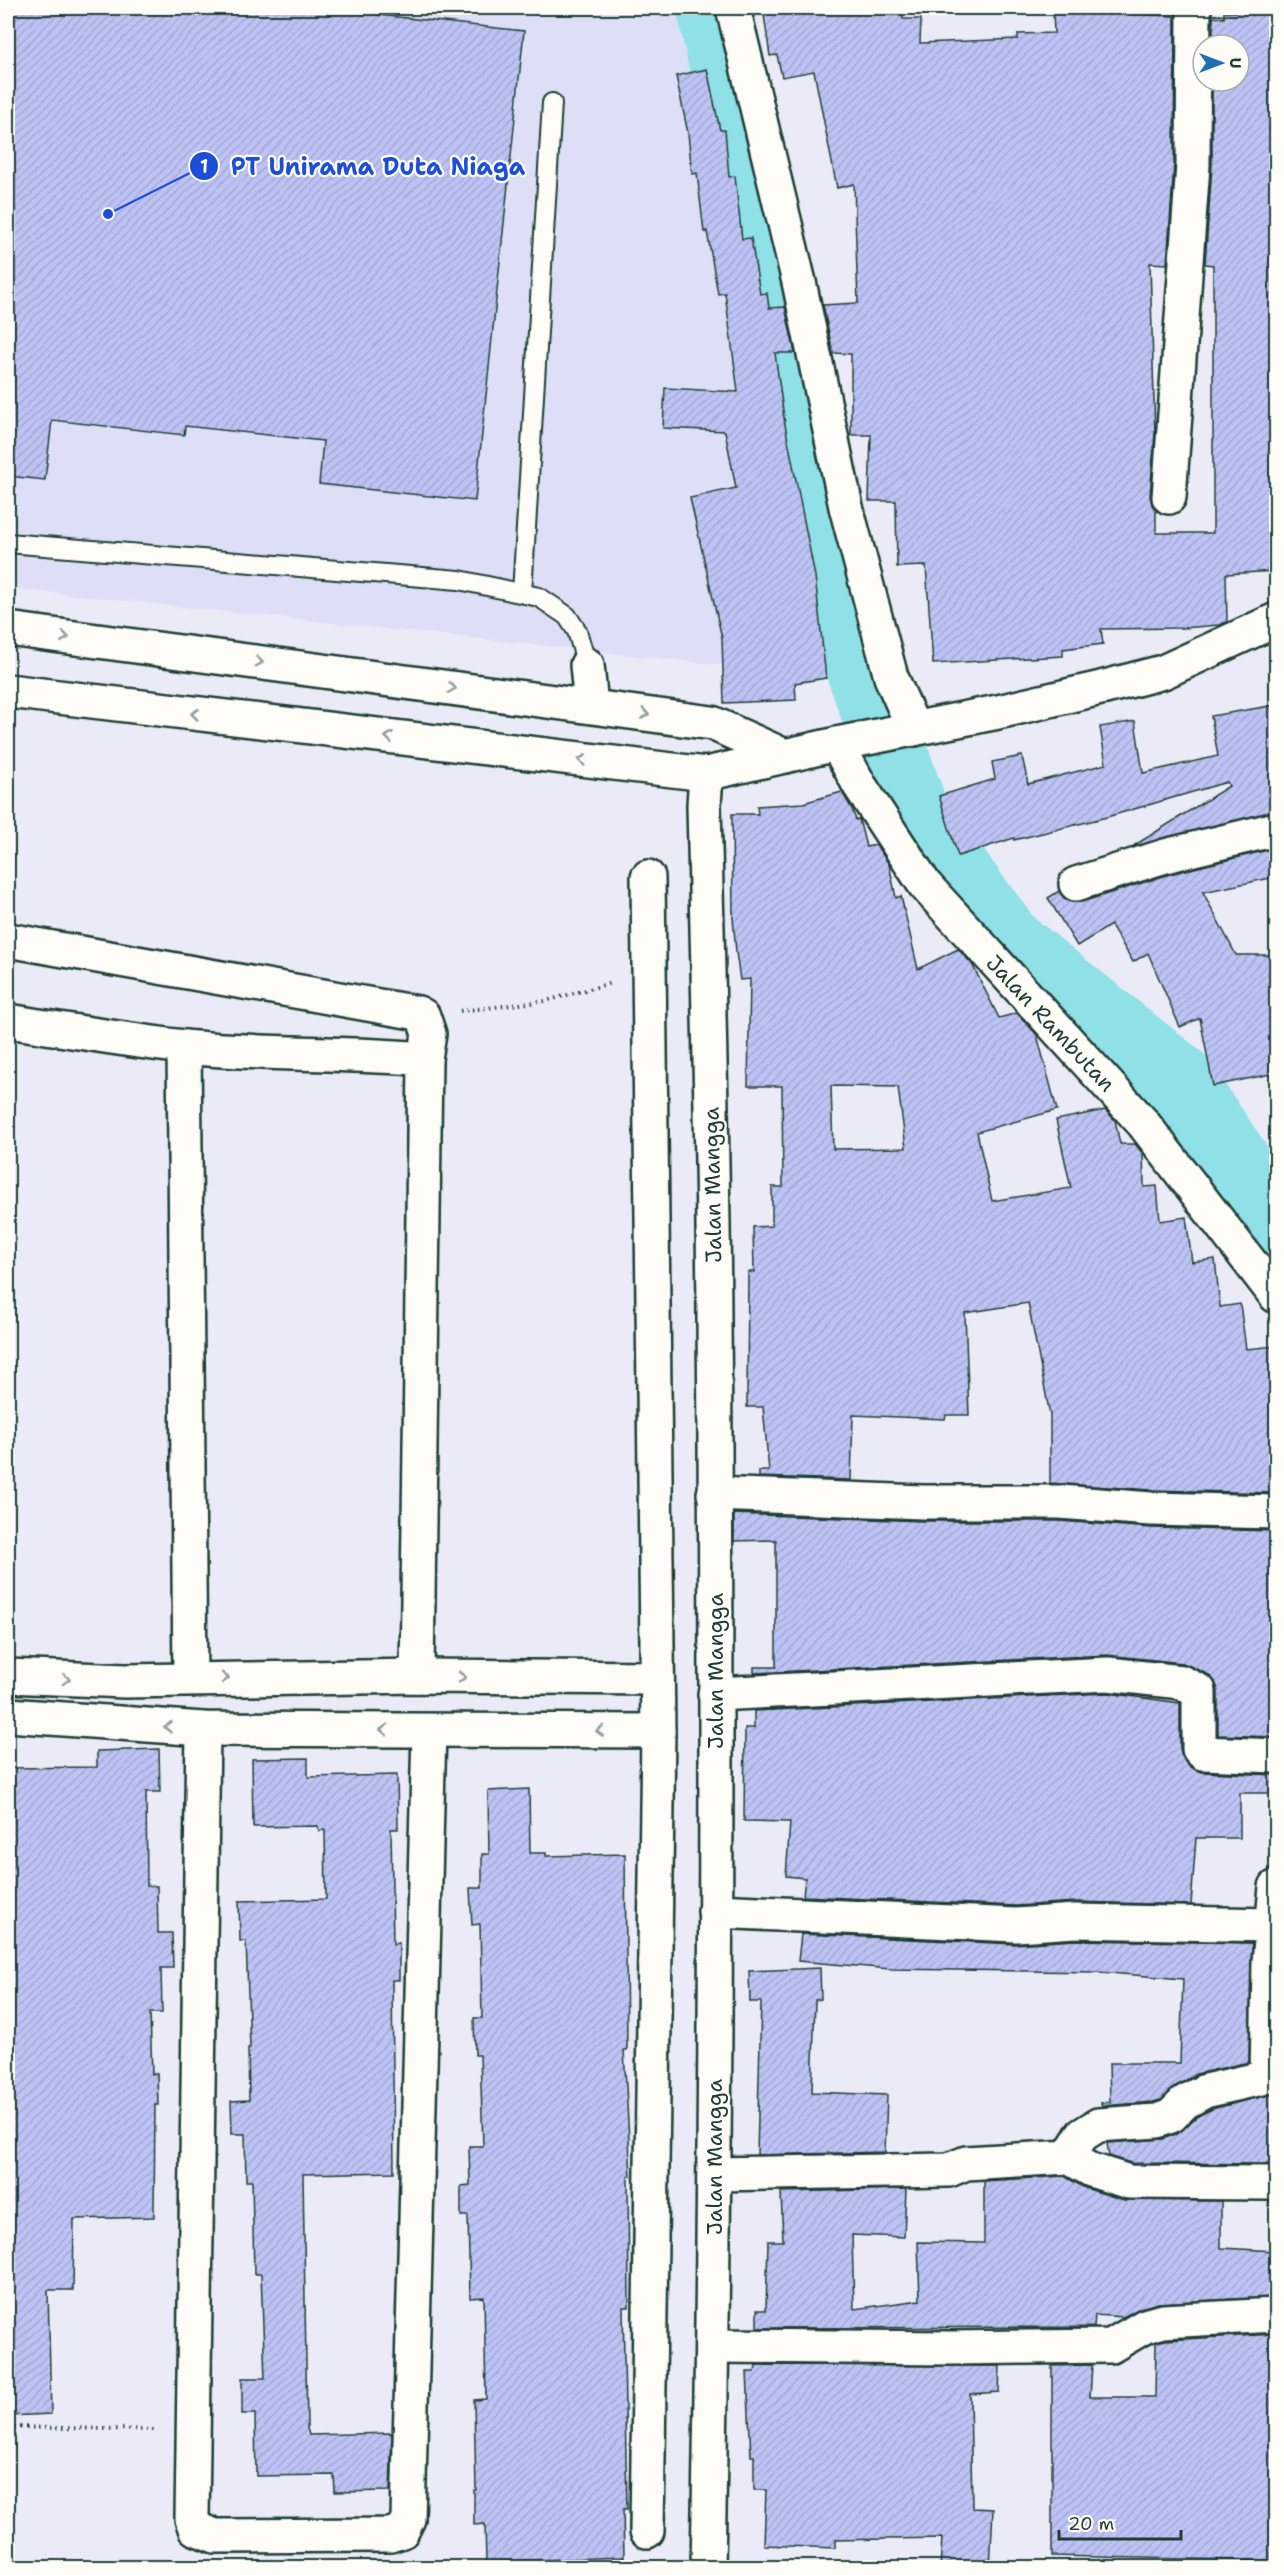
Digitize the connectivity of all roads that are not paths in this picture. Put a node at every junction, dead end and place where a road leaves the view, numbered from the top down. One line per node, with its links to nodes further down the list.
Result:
1 (733, 8): 12 (street)
2 (1194, 8): 4 (street)
3 (552, 103): 6 (lane)
4 (1169, 497)
5 (8, 543): 6 (lane)
6 (522, 593): 9 (lane)
7 (1276, 620): 12 (street)
8 (8, 629): 11 (street, one-way to 11)
9 (586, 665): 11 (street)
10 (8, 691): 15 (street, one-way to 10)
11 (591, 706): 14 (street, one-way to 14)
12 (911, 730): 13 (street)
13 (852, 741): 14 (street); 23 (street, Jalan Rambutan)
14 (785, 756): 15 (street)
15 (705, 774): 24 (street, Jalan Mangga)
16 (1276, 829): 18 (street)
17 (648, 877): 29 (street)
18 (1076, 884)
19 (8, 940): 22 (street)
20 (8, 1021): 21 (street)
21 (184, 1047): 22 (street); 28 (street)
22 (425, 1059): 27 (street)
23 (1276, 1296)
24 (714, 1494): 25 (street); 30 (street, Jalan Mangga)
25 (1276, 1512)
26 (8, 1676): 28 (street, one-way to 28)
27 (417, 1676): 28 (street, one-way to 27); 29 (street, one-way to 29)
28 (190, 1678)
29 (657, 1678): 34 (street)
30 (715, 1694): 35 (street); 37 (street, Jalan Mangga)
31 (8, 1716): 32 (street, one-way to 31)
32 (203, 1729): 33 (street, one-way to 32); 33 (street)
33 (429, 1731): 34 (street, one-way to 33)
34 (658, 1731): 44 (street)
35 (1276, 1756)
36 (1276, 1887): 38 (street)
37 (715, 1911): 38 (street); 40 (street, Jalan Mangga)
38 (1272, 1925): 39 (street)
39 (1068, 2157): 40 (street); 41 (street)
40 (715, 2174): 43 (street, Jalan Mangga)
41 (1268, 2183)
42 (1276, 2315): 43 (street)
43 (712, 2346): 45 (street, Jalan Mangga)
44 (647, 2531)
45 (708, 2568)

